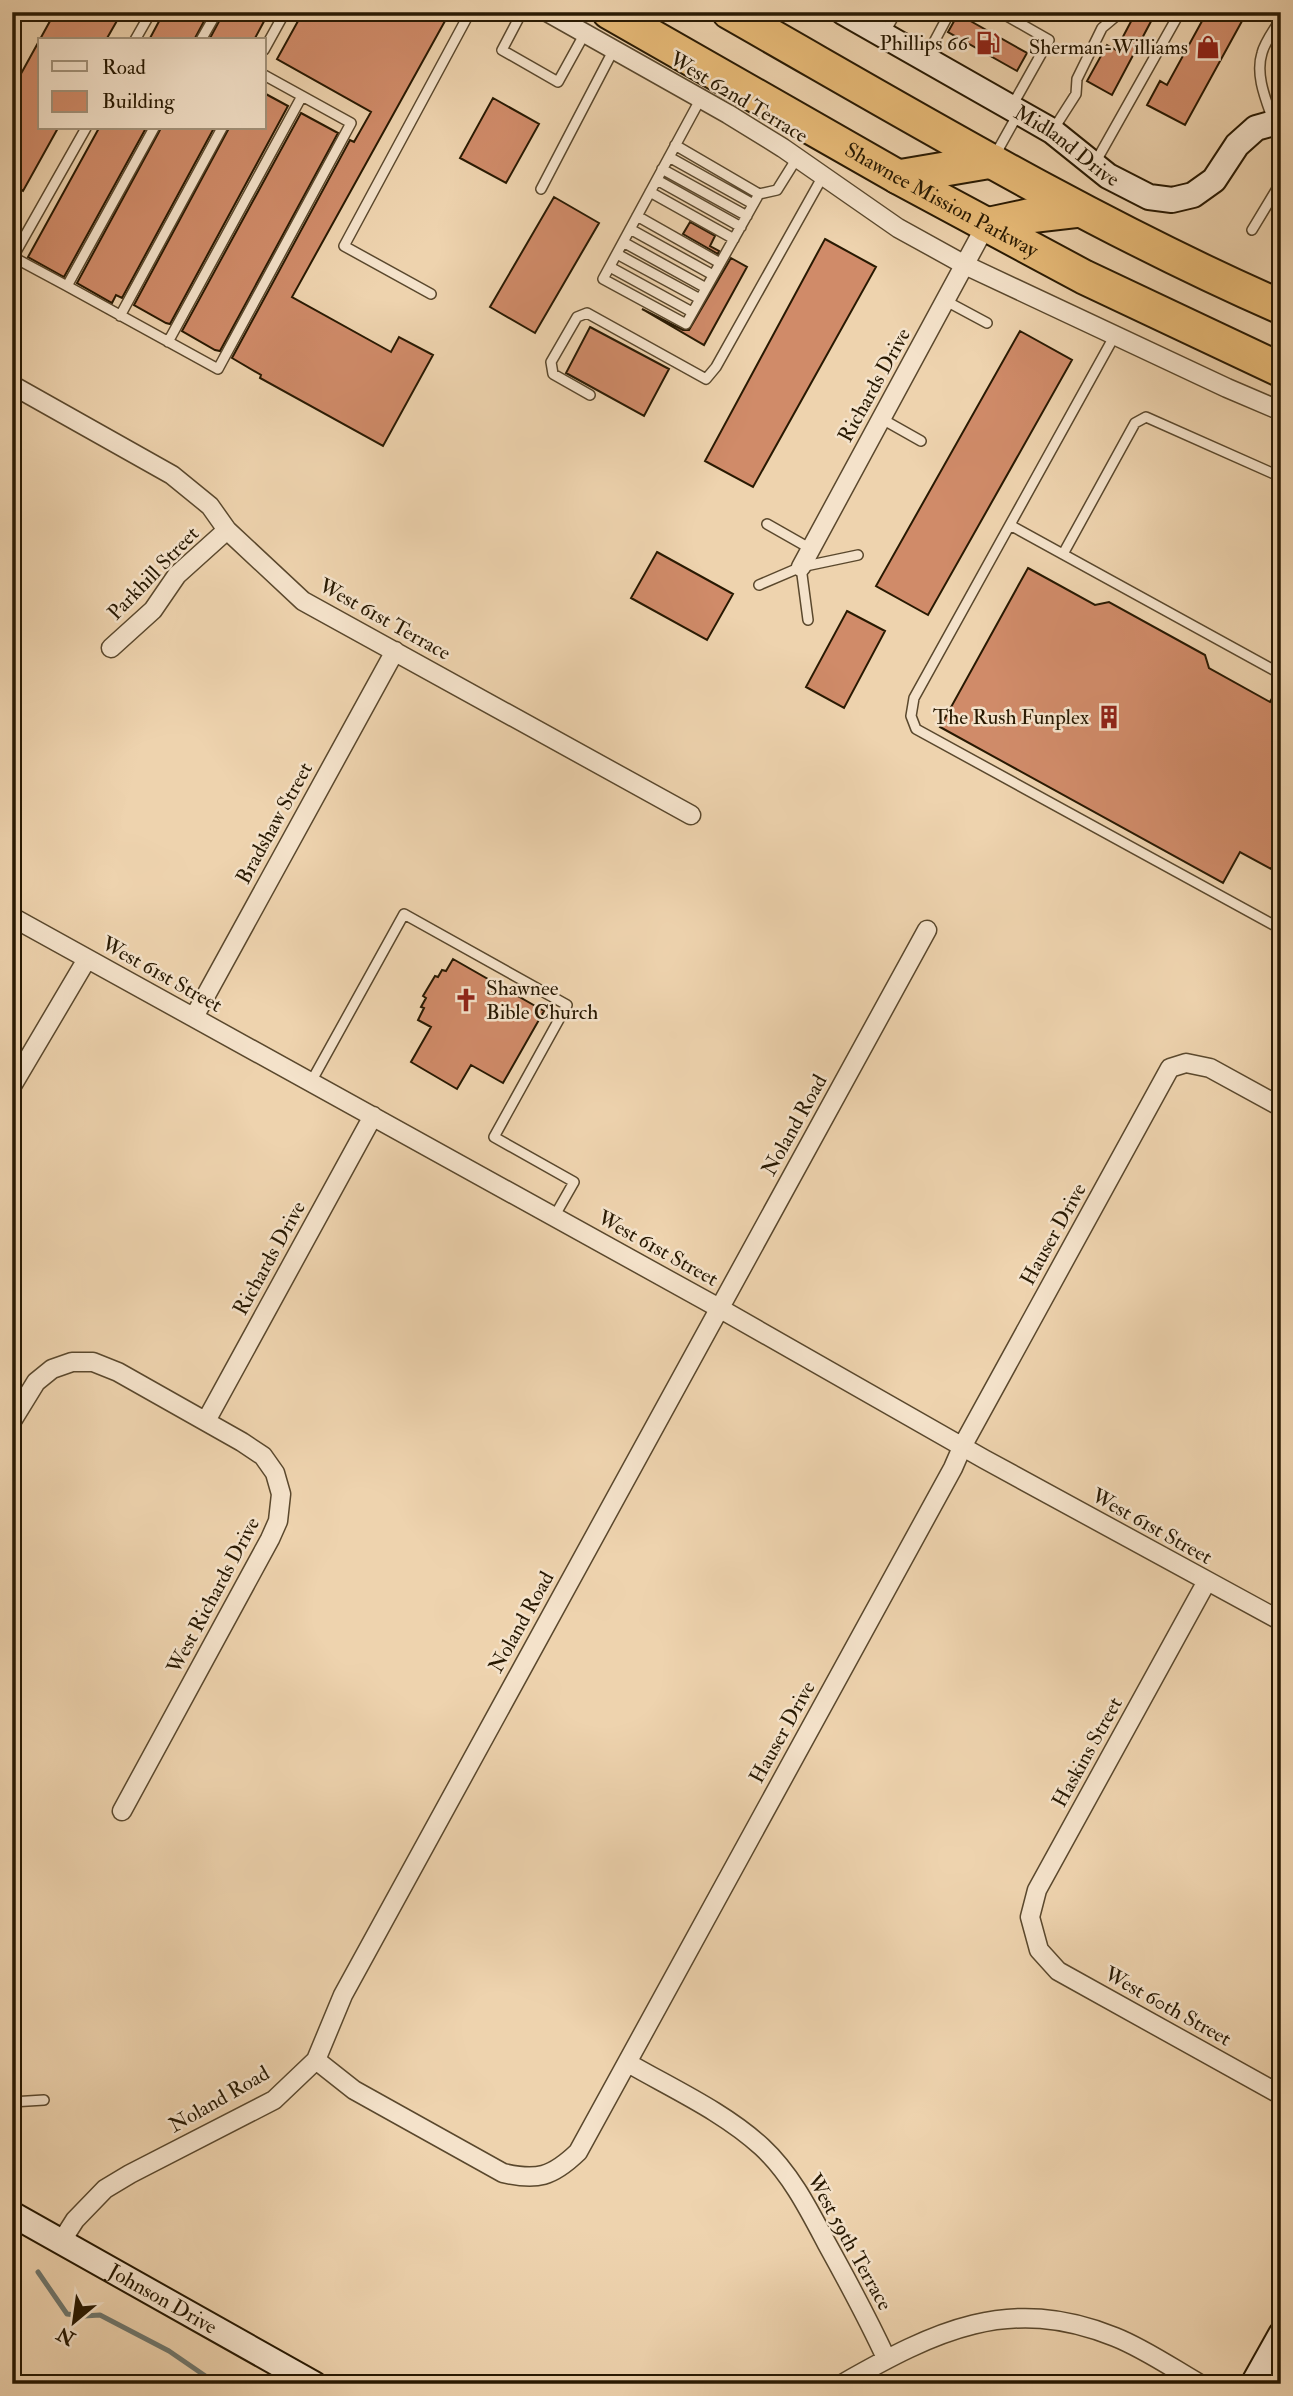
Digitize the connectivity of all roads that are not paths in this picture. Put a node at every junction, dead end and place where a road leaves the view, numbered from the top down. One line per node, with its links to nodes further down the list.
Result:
1 (151, 12): 18 (lane)
2 (217, 12): 19 (lane)
3 (285, 12): 20 (lane)
4 (470, 12): 61 (lane)
5 (522, 12): 15 (lane)
6 (547, 12): 15 (street)
7 (729, 12): 34 (highway)
8 (843, 12): 17 (street, Midland Drive)
9 (896, 12): 17 (lane)
10 (950, 12): 21 (lane)
11 (1000, 12): 25 (lane)
12 (1121, 12): 30 (lane)
13 (1180, 12): 35 (lane)
14 (1281, 18): 26 (lane)
15 (597, 23): 16 (highway, Shawnee Mission Parkway)
16 (632, 33): 24 (street, West 62nd Terrace); 38 (highway, Shawnee Mission Parkway); 41 (lane)
17 (883, 35): 21 (street, Midland Drive)
18 (136, 38)
19 (202, 38)
20 (266, 46)
21 (925, 59): 25 (street, Midland Drive)
22 (266, 76): 23 (lane)
23 (302, 96): 69 (lane); 69 (lane)
24 (701, 98): 31 (lane); 33 (street, West 62nd Terrace)
25 (1015, 110): 30 (street, Midland Drive); 34 (lane)
26 (1277, 122): 35 (street, Midland Drive)
27 (85, 130): 59 (lane)
28 (153, 130): 59 (lane)
29 (221, 130): 66 (lane)
30 (1052, 131): 35 (street, Midland Drive)
31 (675, 145): 32 (lane); 43 (lane)
32 (669, 157): 36 (lane); 44 (lane)
33 (797, 158): 37 (street, West 62nd Terrace); 43 (lane)
34 (992, 161): 38 (highway); 45 (highway)
35 (1094, 165)
36 (662, 169): 39 (lane); 47 (lane)
37 (823, 176): 56 (street, West 62nd Terrace); 72 (lane)
38 (898, 177): 48 (highway, Shawnee Mission Parkway)
39 (657, 180): 42 (lane); 49 (lane)
40 (1281, 182): 51 (lane)
41 (541, 189)
42 (650, 192): 46 (lane); 52 (lane)
43 (760, 194): 44 (lane)
44 (753, 204): 47 (lane)
45 (1080, 209): 48 (highway); 64 (highway)
46 (637, 216): 50 (lane); 55 (lane)
47 (747, 216): 49 (lane)
48 (986, 225): 56 (street, Richards Drive); 70 (highway, Shawnee Mission Parkway)
49 (741, 227): 52 (lane)
50 (630, 229): 53 (lane); 58 (lane)
51 (1252, 230)
52 (734, 239): 55 (lane)
53 (623, 242): 54 (lane); 60 (lane)
54 (617, 254): 57 (lane); 62 (lane)
55 (720, 263): 58 (lane)
56 (965, 265): 63 (street, Richards Drive); 68 (street, West 62nd Terrace)
57 (610, 267): 65 (lane); 65 (lane)
58 (713, 275): 60 (lane)
59 (68, 286): 66 (lane)
60 (706, 288): 62 (lane)
61 (431, 294)
62 (700, 299): 65 (lane)
63 (946, 301): 67 (lane); 74 (street, Richards Drive)
64 (1281, 307)
65 (692, 312)
66 (120, 316): 69 (lane)
67 (987, 323)
68 (1115, 335): 73 (street, West 62nd Terrace); 78 (lane)
69 (168, 342)
70 (1281, 370)
71 (12, 385): 79 (street, West 61st Terrace)
72 (590, 396)
73 (1281, 411)
74 (881, 419): 75 (lane); 80 (street, Richards Drive)
75 (921, 441)
76 (1281, 477): 81 (lane)
77 (767, 524): 80 (lane)
78 (1010, 525): 81 (lane); 91 (lane)
79 (228, 530): 86 (street, Parkhill Street); 87 (street, West 61st Terrace)
80 (811, 548): 83 (street, Richards Drive)
81 (1063, 554): 88 (lane)
82 (858, 555): 83 (lane)
83 (801, 567): 84 (lane); 85 (lane)
84 (759, 585)
85 (808, 620)
86 (111, 648)
87 (395, 651): 89 (street, West 61st Terrace); 94 (street, Bradshaw Street)
88 (1281, 674)
89 (691, 815)
90 (12, 917): 93 (street, West 61st Street)
91 (1281, 929)
92 (927, 930): 100 (street, Noland Road)
93 (87, 959): 94 (street, West 61st Street); 96 (street)
94 (194, 1017): 95 (street, West 61st Street)
95 (311, 1082): 98 (street, West 61st Street); 99 (lane)
96 (12, 1086)
97 (1281, 1107): 103 (street, Hauser Drive)
98 (373, 1116): 99 (street, West 61st Street); 102 (street, Richards Drive)
99 (554, 1217): 100 (street, West 61st Street)
100 (719, 1308): 103 (street, West 61st Street); 108 (street, Noland Road)
101 (12, 1421): 102 (street, West Richards Drive)
102 (206, 1421): 106 (street, West Richards Drive)
103 (963, 1445): 104 (street, West 61st Street); 109 (street, Hauser Drive)
104 (1206, 1581): 105 (street, West 61st Street); 107 (street, Haskins Street)
105 (1281, 1621)
106 (122, 1811)
107 (1039, 1950): 110 (street, West 60th Street)
108 (316, 2060): 109 (street, Hauser Drive); 114 (street, Noland Road)
109 (628, 2063): 116 (street, West 59th Terrace)
110 (1281, 2095)
111 (44, 2100): 112 (lane)
112 (12, 2102)
113 (12, 2214): 114 (street, Johnson Drive)
114 (61, 2242): 117 (street, Johnson Drive)
115 (1281, 2334): 120 (street)
116 (886, 2358): 118 (street); 119 (street)
117 (314, 2384)
118 (842, 2384)
119 (1200, 2384)
120 (1253, 2384)

